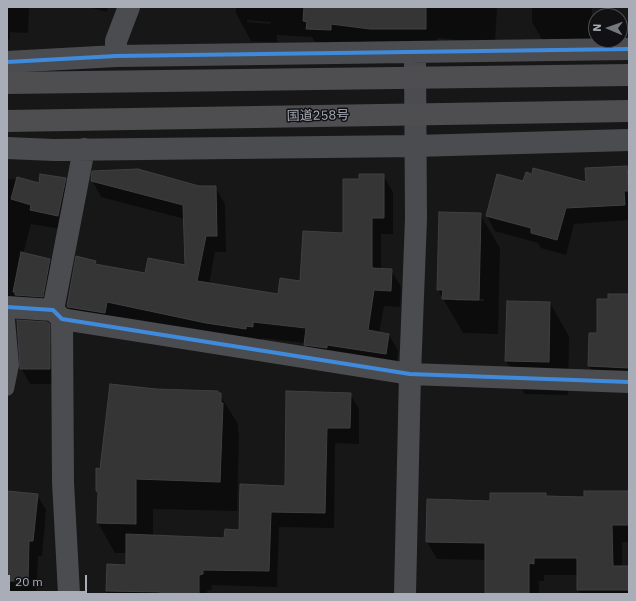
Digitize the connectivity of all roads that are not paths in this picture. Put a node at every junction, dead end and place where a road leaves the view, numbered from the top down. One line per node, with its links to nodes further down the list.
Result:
1 (129, 7): 4 (street)
2 (415, 44): 3 (street); 4 (street); 11 (street)
3 (629, 49)
4 (116, 56): 5 (street)
5 (7, 62)
6 (629, 75): 7 (highway, bridge)
7 (7, 83)
8 (629, 111): 9 (highway, 国道258号, bridge)
9 (7, 121)
10 (629, 140): 11 (street)
11 (415, 146): 13 (street); 16 (street)
12 (7, 148): 13 (street)
13 (84, 149): 15 (street)
14 (7, 308): 15 (street); 18 (lane)
15 (58, 314): 16 (street); 19 (street)
16 (410, 374): 17 (street); 20 (street)
17 (629, 382)
18 (7, 389)
19 (69, 594)
20 (405, 594)

